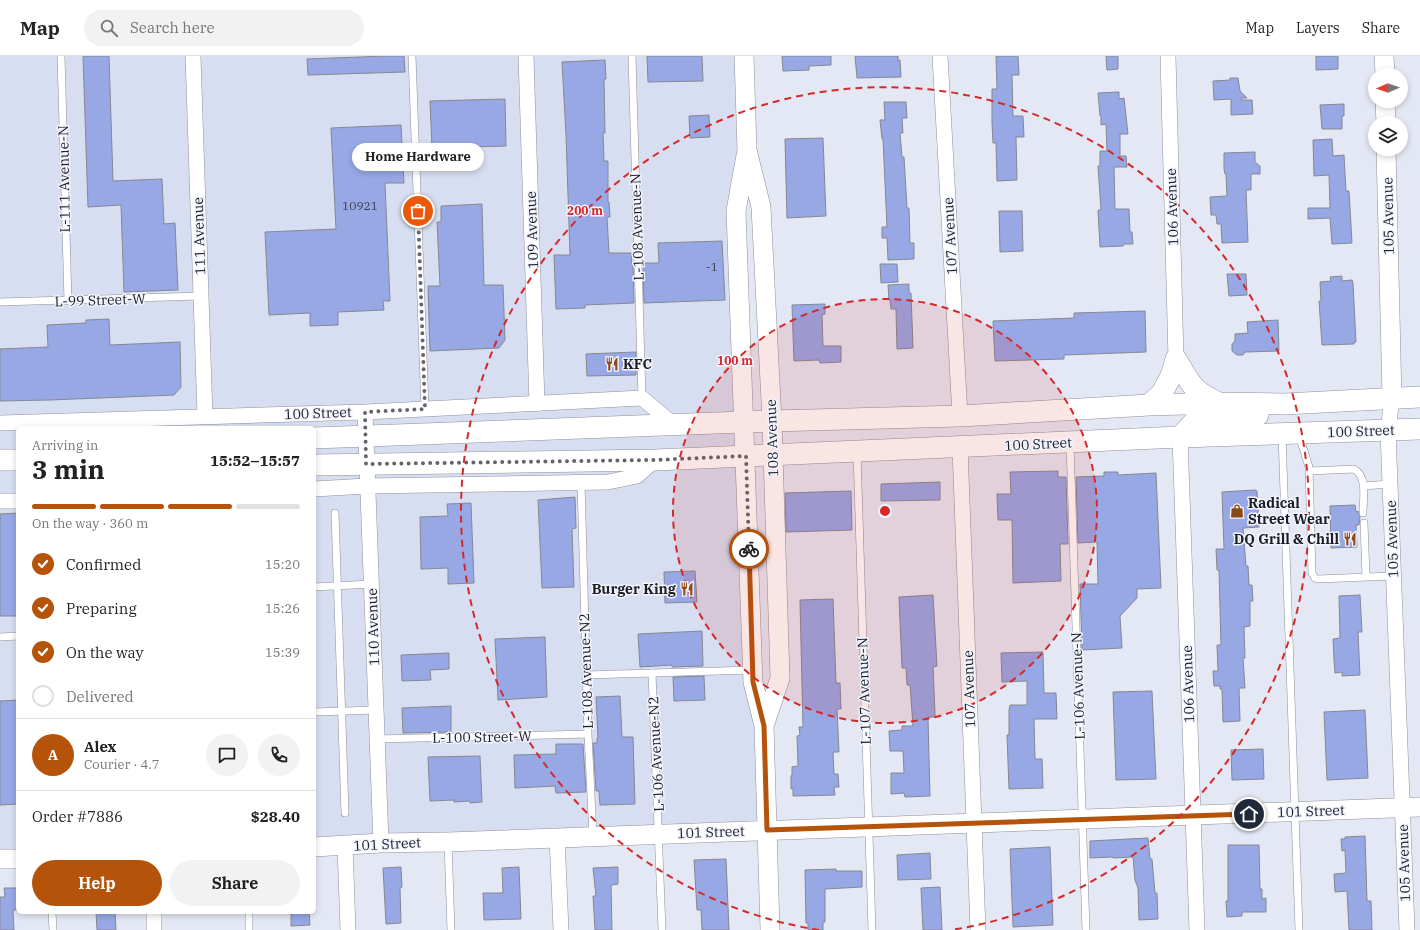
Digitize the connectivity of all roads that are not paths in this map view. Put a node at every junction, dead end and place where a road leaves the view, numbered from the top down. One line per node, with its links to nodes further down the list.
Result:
1 (61, 56): 14 (lane, L-111 Avenue-N)
2 (193, 56): 13 (street, 111 Avenue)
3 (412, 56): 24 (lane)
4 (526, 56): 21 (street, 109 Avenue)
5 (632, 56): 18 (lane, L-108 Avenue-N)
6 (744, 56): 11 (street, 108 Avenue)
7 (940, 56): 27 (street, 107 Avenue)
8 (1168, 56): 16 (street, 106 Avenue)
9 (1384, 56): 10 (street)
10 (1385, 68)
11 (748, 150): 28 (street, 108 Avenue); 30 (street, 108 Avenue)
12 (1386, 156): 19 (street, 105 Avenue)
13 (201, 296): 14 (lane, L-99 Street-W); 26 (street, 111 Avenue)
14 (68, 301): 15 (lane, L-99 Street-W)
15 (0, 302)
16 (1176, 359): 20 (main road); 23 (main road)
17 (1420, 397): 19 (main road, 100 Street)
18 (642, 398): 21 (street, 100 Street); 31 (street)
19 (1392, 398): 22 (main road, 100 Street); 32 (street, 105 Avenue)
20 (1219, 403): 22 (main road, 100 Street); 23 (main road, 100 Street)
21 (537, 404): 24 (street, 100 Street)
22 (1284, 404): 36 (main road)
23 (1149, 405): 27 (main road, 100 Street)
24 (425, 409): 25 (street, 100 Street)
25 (365, 412): 26 (street, 100 Street); 35 (street, 110 Avenue)
26 (205, 416): 29 (street, 100 Street)
27 (960, 416): 28 (main road, 100 Street)
28 (772, 421): 30 (main road, 100 Street); 41 (street, 108 Avenue)
29 (0, 423)
30 (744, 423): 31 (main road, 100 Street); 42 (street, 108 Avenue)
31 (674, 425): 35 (main road, 100 Street)
32 (1388, 430): 33 (main road, 100 Street); 34 (main road, 100 Street); 50 (street, 105 Avenue)
33 (1420, 430)
34 (1290, 434): 36 (main road, 100 Street); 48 (lane); 76 (lane)
35 (366, 436): 37 (main road, 100 Street); 46 (street, 110 Avenue)
36 (1180, 437): 38 (main road, 100 Street); 78 (street, 106 Avenue)
37 (316, 438)
38 (1070, 443): 39 (main road, 100 Street); 79 (lane, L-106 Avenue-N)
39 (960, 448): 40 (main road, 100 Street); 80 (street, 107 Avenue)
40 (857, 452): 41 (main road, 100 Street); 81 (lane, L-107 Avenue-N)
41 (773, 455): 42 (main road, 100 Street); 72 (street, 108 Avenue)
42 (746, 456): 45 (main road, 100 Street); 66 (street, 108 Avenue)
43 (0, 460): 44 (main road)
44 (16, 460)
45 (655, 460): 46 (main road, 100 Street); 49 (street)
46 (366, 464): 47 (main road, 100 Street); 51 (street, 110 Avenue)
47 (316, 466)
48 (1310, 471): 52 (lane); 60 (lane)
49 (581, 482): 51 (street); 68 (lane, L-108 Avenue-N2)
50 (1390, 484): 52 (lane); 59 (street, 105 Avenue)
51 (367, 486): 53 (street); 61 (street, 110 Avenue)
52 (1364, 486): 57 (lane)
53 (316, 488)
54 (0, 501): 55 (street)
55 (16, 501)
56 (335, 513): 62 (lane)
57 (1364, 513)
58 (1364, 523): 60 (lane)
59 (1393, 576): 60 (lane); 75 (street, 105 Avenue)
60 (1366, 577)
61 (371, 584): 62 (lane); 69 (street, 110 Avenue)
62 (338, 586): 63 (lane); 70 (lane)
63 (316, 587)
64 (16, 636): 65 (lane)
65 (0, 637)
66 (753, 670): 67 (lane); 72 (street, 108 Avenue)
67 (652, 674): 68 (lane); 83 (lane, L-106 Avenue-N2)
68 (586, 676): 73 (lane, L-108 Avenue-N2)
69 (376, 710): 70 (lane); 74 (street, 110 Avenue)
70 (342, 711): 71 (lane); 77 (lane)
71 (316, 712)
72 (764, 726): 82 (street, 108 Avenue)
73 (588, 734): 74 (lane, L-100 Street-W); 84 (lane, L-108 Avenue-N2)
74 (377, 739): 87 (street, 110 Avenue)
75 (1411, 807): 76 (street, 101 Street); 108 (street, 105 Avenue)
76 (1295, 812): 78 (street, 101 Street); 107 (lane)
77 (345, 813)
78 (1193, 816): 79 (street, 101 Street); 106 (street, 106 Avenue)
79 (1082, 819): 80 (street, 101 Street); 105 (lane, L-106 Avenue-N)
80 (974, 823): 81 (street, 101 Street); 104 (street, 107 Avenue)
81 (868, 826): 82 (street, 101 Street); 103 (lane, L-107 Avenue-N)
82 (767, 830): 83 (street, 101 Street); 102 (street, 108 Avenue)
83 (659, 834): 84 (street, 101 Street); 101 (lane)
84 (593, 836): 85 (street, 101 Street)
85 (557, 838): 86 (street, 101 Street); 100 (street)
86 (448, 842): 87 (street, 101 Street); 99 (lane)
87 (381, 843): 88 (street, 101 Street)
88 (345, 846): 89 (street, 101 Street); 98 (street)
89 (316, 847)
90 (0, 859): 91 (street)
91 (16, 859)
92 (52, 914): 95 (lane)
93 (154, 914): 96 (street)
94 (249, 914): 97 (lane)
95 (53, 930)
96 (154, 930)
97 (249, 930)
98 (348, 930)
99 (451, 930)
100 (561, 930)
101 (662, 930)
102 (770, 930)
103 (872, 930)
104 (978, 930)
105 (1086, 930)
106 (1197, 930)
107 (1299, 930)
108 (1406, 930)

